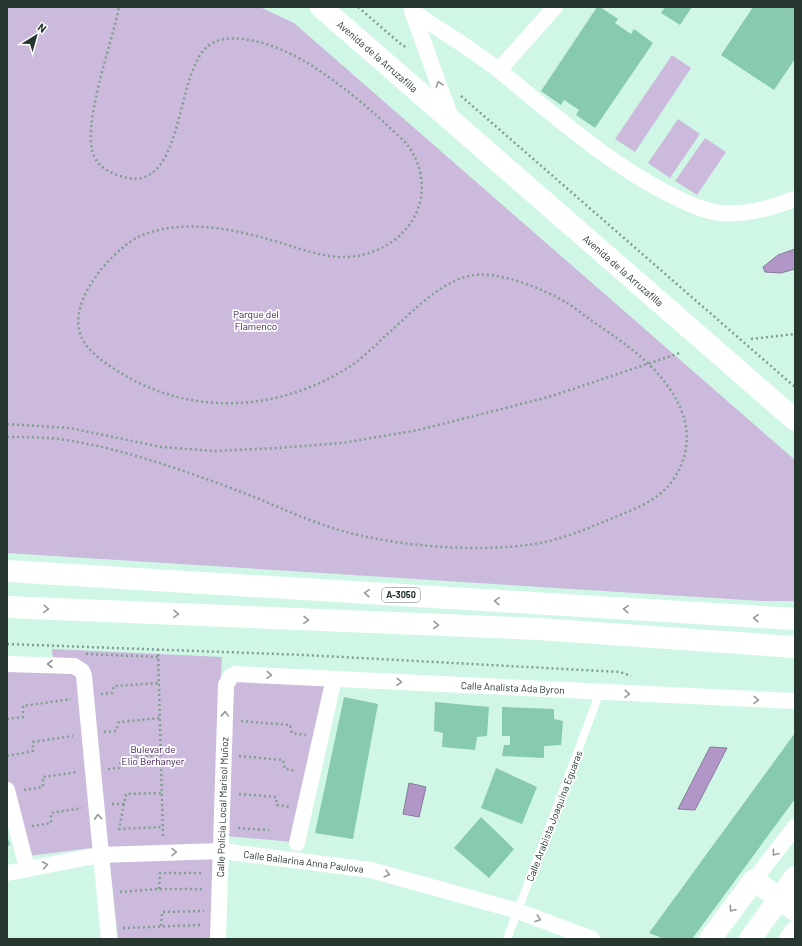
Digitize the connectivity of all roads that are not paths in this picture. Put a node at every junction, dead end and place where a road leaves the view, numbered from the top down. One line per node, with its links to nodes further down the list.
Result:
1 (321, 7): 5 (main road, Avenida de la Arruzafilla)
2 (555, 7): 4 (street)
3 (411, 9): 4 (street); 5 (street, one-way to 3)
4 (499, 70): 6 (street)
5 (452, 121): 7 (main road, Avenida de la Arruzafilla)
6 (795, 199)
7 (795, 420)
8 (7, 571): 10 (main road, A-3050, one-way to 8)
9 (7, 607): 11 (main road, one-way to 11)
10 (795, 619)
11 (754, 644): 12 (main road); 13 (main road)
12 (795, 647)
13 (795, 656)
14 (7, 664): 23 (street, one-way to 14)
15 (231, 676): 17 (street, Calle Analista Ada Byron, one-way to 17); 22 (street, Calle Policía Local Marisol Muñoz, one-way to 15)
16 (332, 687): 21 (street)
17 (600, 692): 18 (street, Calle Analista Ada Byron, one-way to 18); 29 (lane, Calle Arabista Joaquina Eguaras)
18 (795, 701)
19 (7, 791): 24 (street)
20 (795, 826): 27 (street, one-way to 27)
21 (296, 843)
22 (221, 851): 23 (street, Calle Bailarina Anna Paulova, one-way to 22); 29 (street, Calle Bailarina Anna Paulova, one-way to 29); 32 (street, Calle Policía Local Marisol Muñoz)
23 (100, 856): 24 (street, Calle Bailarina Anna Paulova, one-way to 23); 31 (street)
24 (27, 868): 25 (street, Calle Bailarina Anna Paulova)
25 (7, 873)
26 (795, 877): 28 (main road)
27 (754, 880): 28 (main road); 35 (main road, one-way to 35)
28 (787, 904): 36 (main road)
29 (518, 911): 33 (lane, Calle Arabista Joaquina Eguaras); 34 (street, Calle Bailarina Anna Paulova, one-way to 34)
30 (795, 932): 37 (main road)
31 (114, 934)
32 (218, 939)
33 (507, 939)
34 (592, 939)
35 (710, 939)
36 (750, 939)
37 (790, 939)

